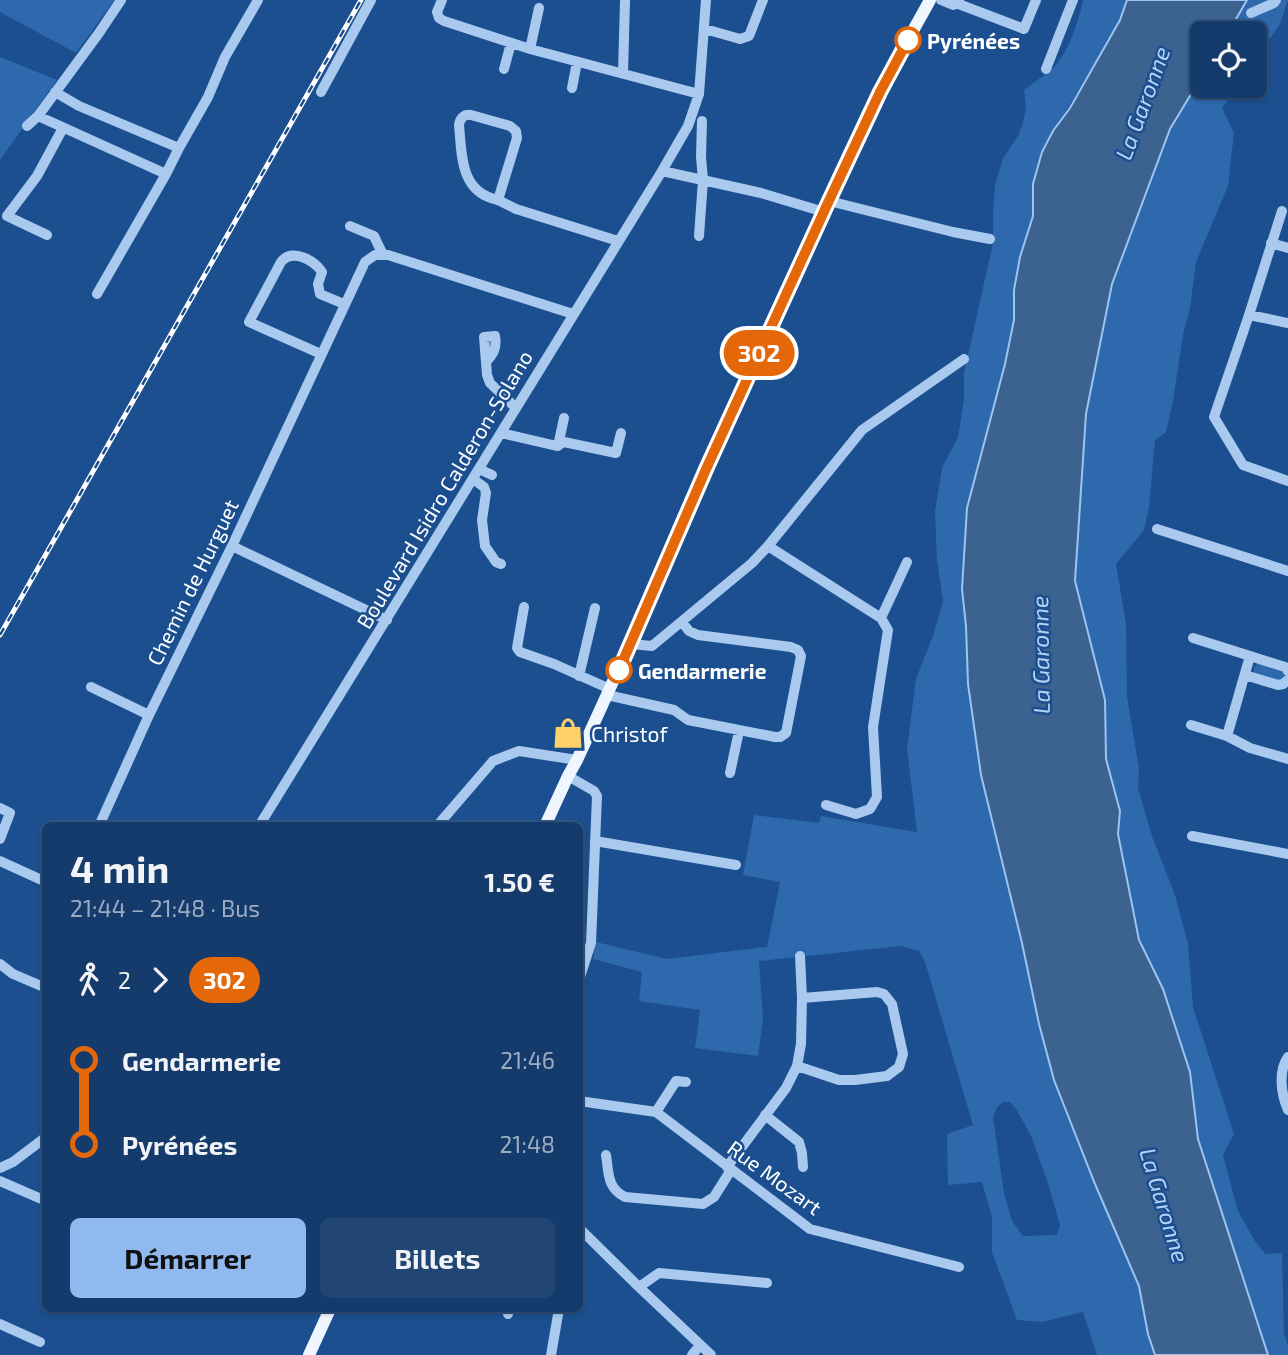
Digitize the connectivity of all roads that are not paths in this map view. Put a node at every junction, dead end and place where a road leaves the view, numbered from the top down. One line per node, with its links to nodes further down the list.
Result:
1 (121, 0): 24 (street)
2 (257, 0): 31 (street)
3 (370, 0): 25 (street)
4 (625, 0): 22 (street)
5 (706, 0): 16 (street, Boulevard Isidro Calderon-Solano)
6 (763, 0): 16 (street)
7 (930, 0): 36 (main road)
8 (941, 0): 12 (street)
9 (1036, 0): 12 (street)
10 (1073, 0): 21 (street)
11 (1276, 0): 15 (street)
12 (958, 1)
13 (441, 3): 17 (street)
14 (539, 8): 18 (street)
15 (1251, 13)
16 (705, 29): 26 (street, Boulevard Isidro Calderon-Solano)
17 (511, 43): 18 (street); 20 (street)
18 (530, 48): 19 (street)
19 (577, 62): 22 (street); 23 (street)
20 (504, 69)
21 (1046, 69)
22 (623, 73): 26 (street)
23 (572, 88)
24 (55, 92): 27 (street); 31 (street)
25 (321, 92)
26 (699, 94): 32 (street, Boulevard Isidro Calderon-Solano)
27 (38, 116): 29 (street); 30 (street)
28 (702, 121): 34 (street)
29 (27, 127)
30 (63, 128): 33 (street); 39 (street)
31 (179, 148): 33 (street)
32 (662, 171): 34 (street); 42 (street, Boulevard Isidro Calderon-Solano)
33 (166, 174): 46 (street)
34 (703, 180): 36 (street); 40 (street)
35 (498, 200): 35 (street); 42 (street)
36 (827, 206): 41 (street); 75 (main road)
37 (1282, 211): 43 (street)
38 (350, 226): 45 (street)
39 (47, 235)
40 (699, 236)
41 (990, 239)
42 (618, 242): 48 (street, Boulevard Isidro Calderon-Solano)
43 (1271, 243): 44 (street); 49 (street)
44 (1288, 248)
45 (379, 255): 47 (street, Chemin de Hurguet); 48 (street)
46 (97, 294)
47 (344, 304): 51 (street, Chemin de Hurguet); 51 (street)
48 (573, 314): 54 (street, Boulevard Isidro Calderon-Solano)
49 (1249, 315): 50 (street); 62 (street)
50 (1288, 323)
51 (321, 355): 65 (street, Chemin de Hurguet)
52 (964, 359): 64 (street)
53 (486, 362): 54 (street)
54 (516, 408): 56 (street, Boulevard Isidro Calderon-Solano)
55 (564, 418): 58 (street)
56 (501, 433): 58 (street); 59 (street, Boulevard Isidro Calderon-Solano)
57 (621, 433): 58 (street)
58 (558, 446)
59 (479, 469): 60 (street); 61 (street, Boulevard Isidro Calderon-Solano)
60 (492, 475)
61 (473, 479): 67 (street); 72 (street, Boulevard Isidro Calderon-Solano)
62 (1288, 481)
63 (1157, 529): 68 (street)
64 (768, 545): 71 (street); 73 (street)
65 (232, 546): 72 (street); 83 (street, Chemin de Hurguet)
66 (907, 562): 71 (street)
67 (501, 564)
68 (1288, 571)
69 (524, 607): 79 (street)
70 (595, 608): 79 (street)
71 (881, 618): 91 (street)
72 (387, 620): 94 (street, Boulevard Isidro Calderon-Solano)
73 (682, 622): 75 (street); 85 (street)
74 (1193, 638): 76 (street)
75 (631, 644): 82 (main road)
76 (1250, 656): 77 (street); 78 (street)
77 (1288, 671)
78 (1245, 675): 80 (street); 86 (street)
79 (579, 676): 82 (street)
80 (1288, 680)
81 (91, 687): 83 (street)
82 (609, 692): 85 (street); 87 (main road)
83 (149, 715): 93 (street, Chemin de Hurguet)
84 (1191, 725): 86 (street)
85 (739, 731): 89 (street)
86 (1227, 736): 88 (street)
87 (577, 760): 90 (main road); 95 (street)
88 (1288, 760)
89 (730, 773)
90 (568, 776): 96 (main road); 99 (street)
91 (826, 805)
92 (0, 808): 98 (street)
93 (101, 822)
94 (262, 822)
95 (439, 822)
96 (547, 822)
97 (1192, 836): 100 (street)
98 (0, 839)
99 (595, 841): 102 (street); 106 (street)
100 (1288, 854)
101 (0, 861): 103 (street)
102 (736, 865)
103 (42, 879)
104 (800, 956): 108 (street)
105 (0, 964): 107 (street)
106 (583, 968)
107 (42, 986)
108 (802, 998): 110 (street); 110 (street)
109 (1288, 1057): 113 (street)
110 (797, 1066): 115 (street)
111 (686, 1082): 114 (street)
112 (583, 1102): 114 (street, Rue Mozart)
113 (1288, 1110)
114 (656, 1112): 121 (street, Rue Mozart)
115 (765, 1115): 120 (street); 121 (street)
116 (42, 1140): 118 (street)
117 (606, 1155): 121 (street)
118 (13, 1162): 119 (street); 122 (street)
119 (0, 1167)
120 (803, 1167)
121 (729, 1168): 125 (street, Rue Mozart)
122 (0, 1179): 123 (street)
123 (42, 1199)
124 (583, 1232): 127 (street)
125 (959, 1267)
126 (767, 1283): 127 (street)
127 (639, 1287): 132 (street)
128 (329, 1312): 133 (main road)
129 (558, 1312): 134 (street)
130 (0, 1324): 131 (street)
131 (40, 1342)
132 (700, 1345): 135 (street); 136 (street)
133 (309, 1355)
134 (551, 1355)
135 (692, 1355)
136 (711, 1355)

